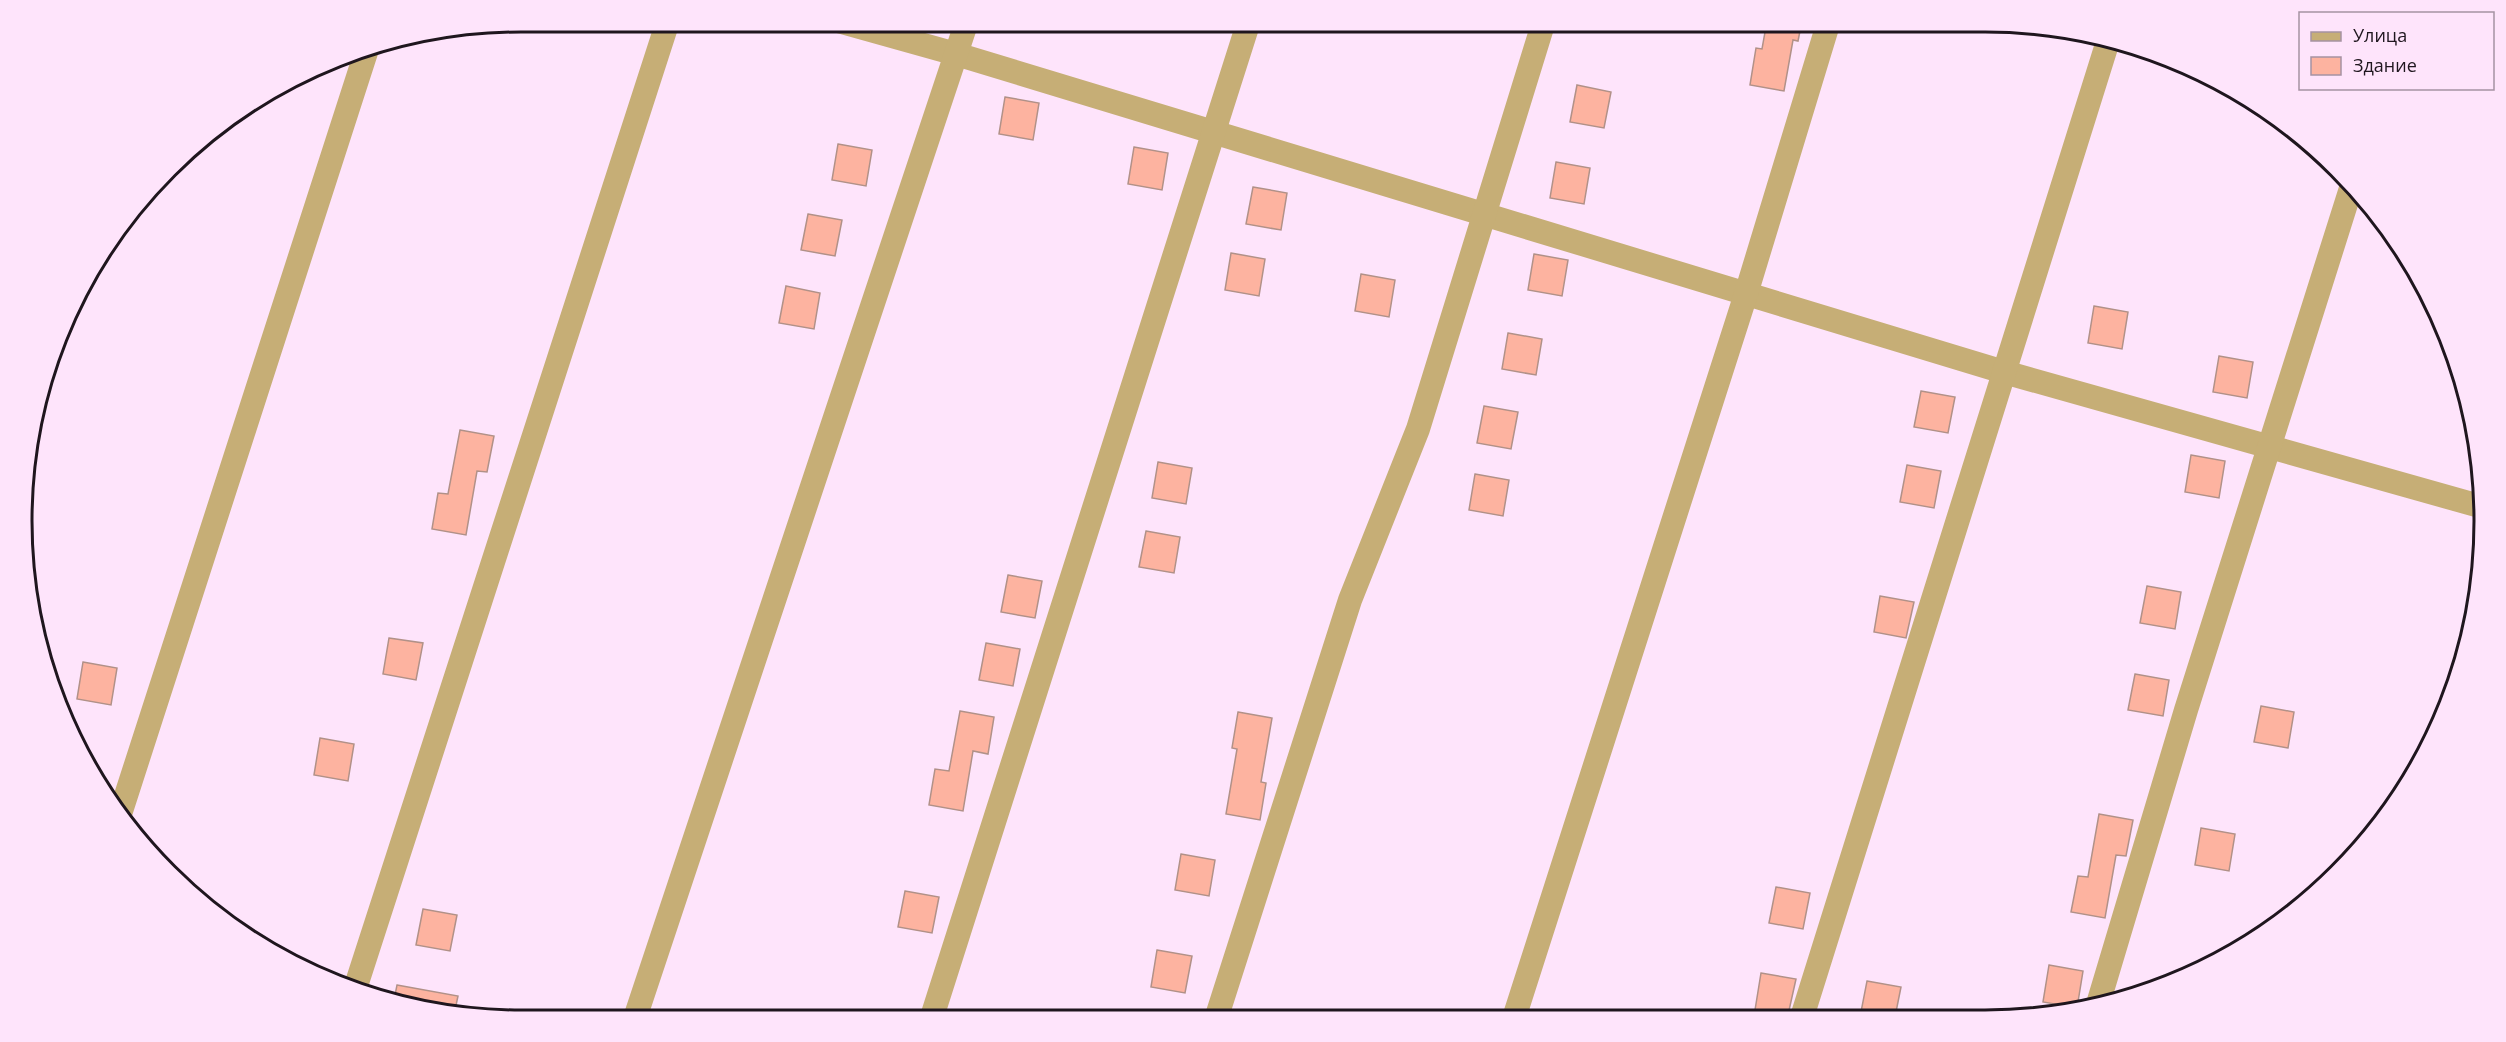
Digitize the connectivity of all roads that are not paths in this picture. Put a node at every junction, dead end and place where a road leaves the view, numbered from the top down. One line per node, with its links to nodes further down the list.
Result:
1 (664, 32): 18 (street)
2 (877, 32): 8 (street)
3 (963, 32): 8 (street)
4 (1246, 32): 10 (street)
5 (1541, 32): 12 (street)
6 (1827, 32): 13 (street)
7 (2106, 47): 14 (street)
8 (956, 54): 10 (street); 20 (street)
9 (365, 57): 17 (street)
10 (1215, 131): 12 (street); 21 (street)
11 (2349, 194): 15 (street)
12 (1485, 213): 13 (street); 22 (street)
13 (1746, 294): 14 (street); 23 (street)
14 (2004, 372): 15 (street); 24 (street)
15 (2270, 446): 16 (street); 19 (street)
16 (2473, 504)
17 (123, 805)
18 (357, 982)
19 (2100, 997)
20 (638, 1010)
21 (934, 1010)
22 (1219, 1010)
23 (1517, 1010)
24 (1804, 1010)

